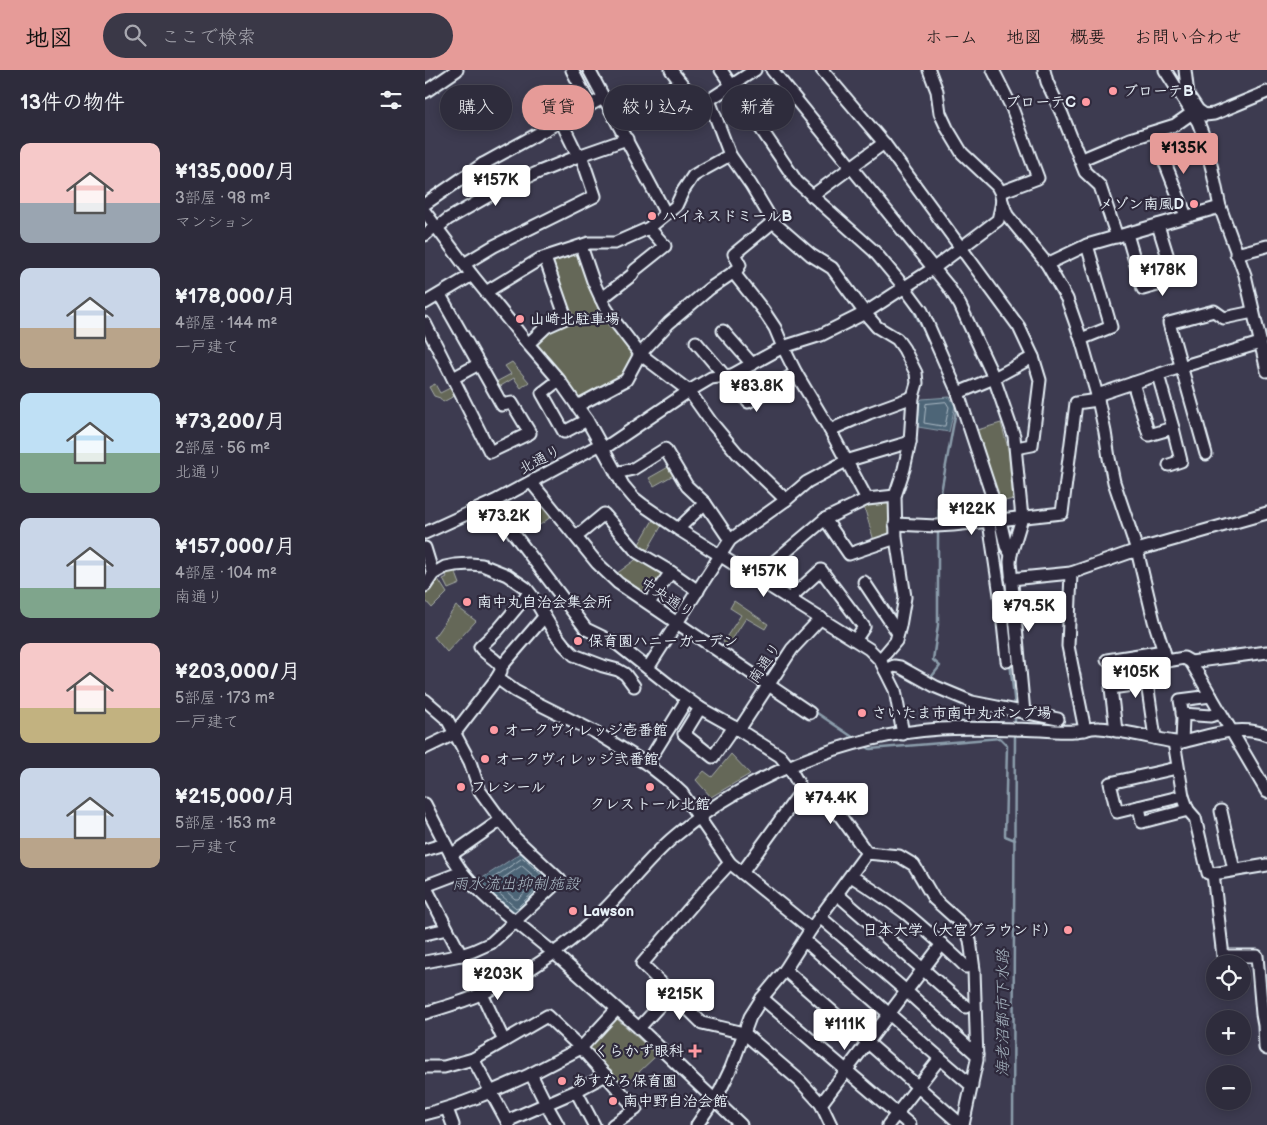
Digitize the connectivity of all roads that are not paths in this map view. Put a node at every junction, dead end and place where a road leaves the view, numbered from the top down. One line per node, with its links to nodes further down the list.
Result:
1 (457, 70): 19 (street)
2 (572, 70): 15 (street)
3 (589, 70): 21 (street)
4 (671, 70): 14 (street)
5 (721, 70): 17 (street)
6 (755, 70): 18 (street)
7 (772, 70): 36 (street)
8 (822, 70): 30 (street)
9 (929, 70): 39 (street)
10 (993, 70): 39 (street)
11 (1044, 70): 34 (street)
12 (1185, 70): 20 (street)
13 (1170, 71): 24 (street)
14 (681, 83): 16 (street)
15 (580, 85)
16 (677, 85)
17 (730, 85)
18 (732, 85)
19 (425, 92)
20 (1267, 92)
21 (603, 98): 22 (street)
22 (594, 102)
23 (712, 108): 32 (street)
24 (1192, 113): 31 (street); 34 (street)
25 (545, 130): 35 (street)
26 (566, 130): 33 (street)
27 (622, 130): 29 (street)
28 (761, 130): 38 (street)
29 (627, 139): 33 (street); 43 (street)
30 (884, 143): 36 (street); 54 (street)
31 (1206, 146): 41 (street); 44 (street)
32 (730, 155): 43 (street); 45 (street)
33 (580, 156): 37 (street); 57 (street)
34 (1080, 160): 50 (street)
35 (483, 164): 37 (street); 40 (street)
36 (851, 167): 38 (street); 59 (street)
37 (497, 192): 47 (street)
38 (812, 196): 62 (street)
39 (1002, 197): 54 (street, 北通り); 58 (street)
40 (425, 204)
41 (1220, 207): 44 (street); 55 (street)
42 (425, 212): 47 (street)
43 (667, 214): 48 (street)
44 (1186, 216): 46 (street)
45 (773, 222): 60 (street); 68 (street)
46 (1157, 225): 50 (street); 50 (street)
47 (436, 227): 49 (street); 57 (street)
48 (649, 228): 52 (street); 65 (street)
49 (425, 235)
50 (1122, 235): 51 (street)
51 (1087, 245): 58 (street); 72 (street)
52 (581, 246): 56 (street); 65 (street)
53 (1267, 246): 55 (street)
54 (960, 248): 59 (street, 北通り); 78 (street)
55 (1237, 254): 67 (street)
56 (545, 258): 63 (street); 75 (street)
57 (464, 264): 61 (street)
58 (1047, 264): 72 (street)
59 (934, 268): 62 (street, 北通り); 87 (street)
60 (733, 272): 76 (street); 77 (street)
61 (472, 275): 63 (street); 64 (street)
62 (905, 288): 68 (street, 北通り); 91 (street)
63 (486, 292): 75 (street)
64 (440, 294): 66 (street); 79 (street)
65 (601, 299): 77 (street)
66 (425, 303)
67 (1253, 312): 70 (street); 81 (street)
68 (865, 313): 76 (street, 北通り); 92 (street)
69 (425, 323): 86 (street)
70 (1262, 326): 74 (street)
71 (723, 331): 80 (street)
72 (1081, 339): 93 (street)
73 (696, 342): 84 (street)
74 (1260, 343): 81 (street); 82 (street)
75 (528, 344): 88 (street)
76 (783, 347): 80 (street, 北通り); 83 (street)
77 (640, 354): 90 (street); 94 (street)
78 (1033, 357): 87 (street); 100 (street)
79 (479, 364): 86 (street); 86 (street)
80 (752, 364): 84 (street, 北通り)
81 (1181, 367): 85 (street); 101 (street)
82 (1267, 371)
83 (796, 373): 84 (street); 97 (street)
84 (728, 375): 90 (street, 北通り)
85 (1158, 375): 89 (street); 96 (street)
86 (453, 378)
87 (994, 378): 91 (street); 100 (street)
88 (559, 380): 94 (street); 95 (street)
89 (1133, 383): 93 (street); 96 (street)
90 (689, 391): 99 (street, 北通り); 108 (street)
91 (958, 393): 114 (street)
92 (913, 397): 97 (street); 98 (street)
93 (1097, 397): 112 (street); 122 (street)
94 (577, 406): 95 (street)
95 (587, 420): 99 (street)
96 (1173, 428): 103 (street)
97 (830, 430): 102 (street)
98 (910, 442): 102 (street); 106 (street)
99 (602, 447): 104 (street); 105 (street, 北通り)
100 (1015, 448): 112 (street)
101 (1206, 454)
102 (846, 461): 107 (street); 108 (street)
103 (1169, 465)
104 (616, 473): 110 (street); 116 (street)
105 (533, 480): 109 (street, 北通り); 118 (street, 中央通り); 139 (street, 中央通り)
106 (895, 496): 107 (street); 115 (street)
107 (867, 499): 113 (street)
108 (786, 500): 120 (street)
109 (493, 502): 117 (street, 北通り); 148 (street)
110 (705, 503): 116 (street); 120 (street)
111 (1267, 513): 122 (street)
112 (1022, 518): 114 (street); 123 (street)
113 (825, 519): 119 (street); 129 (street)
114 (994, 521): 115 (street); 123 (street); 144 (street)
115 (895, 524): 119 (street)
116 (679, 528): 124 (street)
117 (425, 533)
118 (581, 533): 126 (street); 136 (street, 中央通り)
119 (896, 538): 140 (street)
120 (730, 540): 124 (street)
121 (425, 548): 125 (street)
122 (1137, 550): 127 (street); 142 (street)
123 (1011, 554): 130 (street)
124 (721, 555): 129 (street); 133 (street)
125 (427, 560): 128 (street)
126 (671, 572): 133 (street); 136 (street)
127 (1071, 573): 130 (street); 162 (street)
128 (433, 574): 132 (street); 134 (street)
129 (756, 577): 135 (street)
130 (1011, 579): 144 (street)
131 (864, 582): 140 (street)
132 (425, 586)
133 (699, 590): 139 (street)
134 (529, 593): 137 (street); 149 (street)
135 (789, 598): 138 (street); 141 (street)
136 (651, 600): 139 (street, 中央通り)
137 (544, 617): 149 (street); 151 (street)
138 (821, 618): 141 (street); 150 (street, 南通り)
139 (679, 621): 148 (street); 150 (street, 中央通り)
140 (898, 633): 147 (street)
141 (856, 639): 147 (street)
142 (1164, 651): 145 (street); 146 (street)
143 (1267, 652): 146 (street)
144 (1012, 660): 157 (street)
145 (1107, 660)
146 (1191, 662): 152 (street)
147 (883, 665): 157 (street); 166 (street)
148 (648, 668): 153 (street)
149 (499, 673): 165 (street); 171 (street)
150 (770, 682): 156 (street, 中央通り); 161 (street, 南通り)
151 (634, 686)
152 (1211, 696): 158 (street); 159 (street)
153 (687, 699): 155 (street); 171 (street)
154 (425, 700): 165 (street)
155 (700, 708): 161 (street); 161 (street, 南通り)
156 (812, 710)
157 (1024, 712): 160 (street)
158 (1220, 713): 159 (street); 164 (street)
159 (1182, 714): 169 (street)
160 (1058, 719)
161 (737, 729): 172 (street)
162 (1085, 730): 163 (street); 166 (street)
163 (1116, 731): 168 (street); 168 (street)
164 (1231, 731): 167 (street); 169 (street); 175 (street)
165 (454, 734): 170 (street); 182 (street)
166 (903, 734): 172 (street)
167 (1267, 735)
168 (1155, 738): 169 (street)
169 (1178, 742): 173 (street)
170 (425, 748)
171 (647, 764): 181 (street)
172 (789, 767): 174 (street); 181 (street)
173 (1177, 768): 176 (street); 178 (street)
174 (802, 790): 185 (street); 191 (street)
175 (1267, 792)
176 (1183, 796): 178 (street); 179 (street)
177 (425, 804): 183 (street)
178 (1139, 806): 179 (street)
179 (1188, 810): 192 (street)
180 (1221, 811): 189 (street)
181 (699, 817): 187 (street); 204 (street)
182 (501, 820): 186 (street); 198 (street)
183 (445, 844): 184 (street); 186 (street)
184 (425, 850)
185 (867, 853): 193 (street); 225 (street)
186 (451, 855): 190 (street)
187 (730, 863): 191 (street); 212 (street)
188 (1267, 865): 189 (street)
189 (1234, 870): 192 (street)
190 (462, 872): 194 (street); 198 (street)
191 (742, 873): 200 (street)
192 (1213, 874): 206 (street)
193 (851, 876): 195 (street); 203 (street)
194 (425, 886): 196 (street)
195 (837, 894): 197 (street); 209 (street)
196 (430, 905): 199 (street)
197 (820, 917): 200 (street); 211 (street)
198 (515, 922): 204 (street); 205 (street)
199 (447, 929): 201 (street); 205 (street)
200 (811, 929): 202 (street)
201 (425, 934)
202 (804, 940): 210 (street); 218 (street)
203 (942, 944): 208 (street); 209 (street)
204 (554, 953): 213 (street); 216 (street)
205 (461, 955): 207 (street)
206 (1262, 956): 224 (street)
207 (425, 962)
208 (967, 967)
209 (923, 969): 211 (street); 215 (street)
210 (785, 970): 214 (street); 222 (street)
211 (906, 992): 218 (street); 225 (street)
212 (671, 993): 219 (street); 220 (street)
213 (482, 994): 217 (street); 221 (street)
214 (763, 998): 220 (street); 229 (street)
215 (966, 1007)
216 (617, 1009): 219 (street); 223 (street)
217 (425, 1013)
218 (889, 1014): 222 (street); 226 (street)
219 (639, 1028): 236 (street)
220 (744, 1033): 236 (street); 238 (street)
221 (504, 1041): 223 (street); 227 (street)
222 (867, 1043): 229 (street); 233 (street)
223 (581, 1048): 230 (street); 231 (street)
224 (1267, 1049)
225 (977, 1055): 232 (street)
226 (940, 1058): 232 (street); 233 (street)
227 (473, 1059): 228 (street); 235 (street)
228 (425, 1067)
229 (846, 1070): 238 (street); 241 (street)
230 (531, 1074): 235 (street); 237 (street)
231 (606, 1075): 234 (street); 247 (street)
232 (972, 1086): 243 (street)
233 (918, 1087): 241 (street); 243 (street)
234 (576, 1091): 237 (street); 246 (street)
235 (491, 1092): 239 (street); 242 (street)
236 (714, 1100): 248 (street); 249 (street)
237 (546, 1104): 242 (street); 245 (street)
238 (821, 1104): 250 (street)
239 (447, 1109): 240 (street); 244 (street)
240 (425, 1114)
241 (897, 1114): 251 (street); 252 (street)
242 (508, 1123)
243 (960, 1123)
244 (453, 1125)
245 (558, 1125)
246 (594, 1125)
247 (613, 1125)
248 (697, 1125)
249 (741, 1125)
250 (831, 1125)
251 (888, 1125)
252 (910, 1125)

